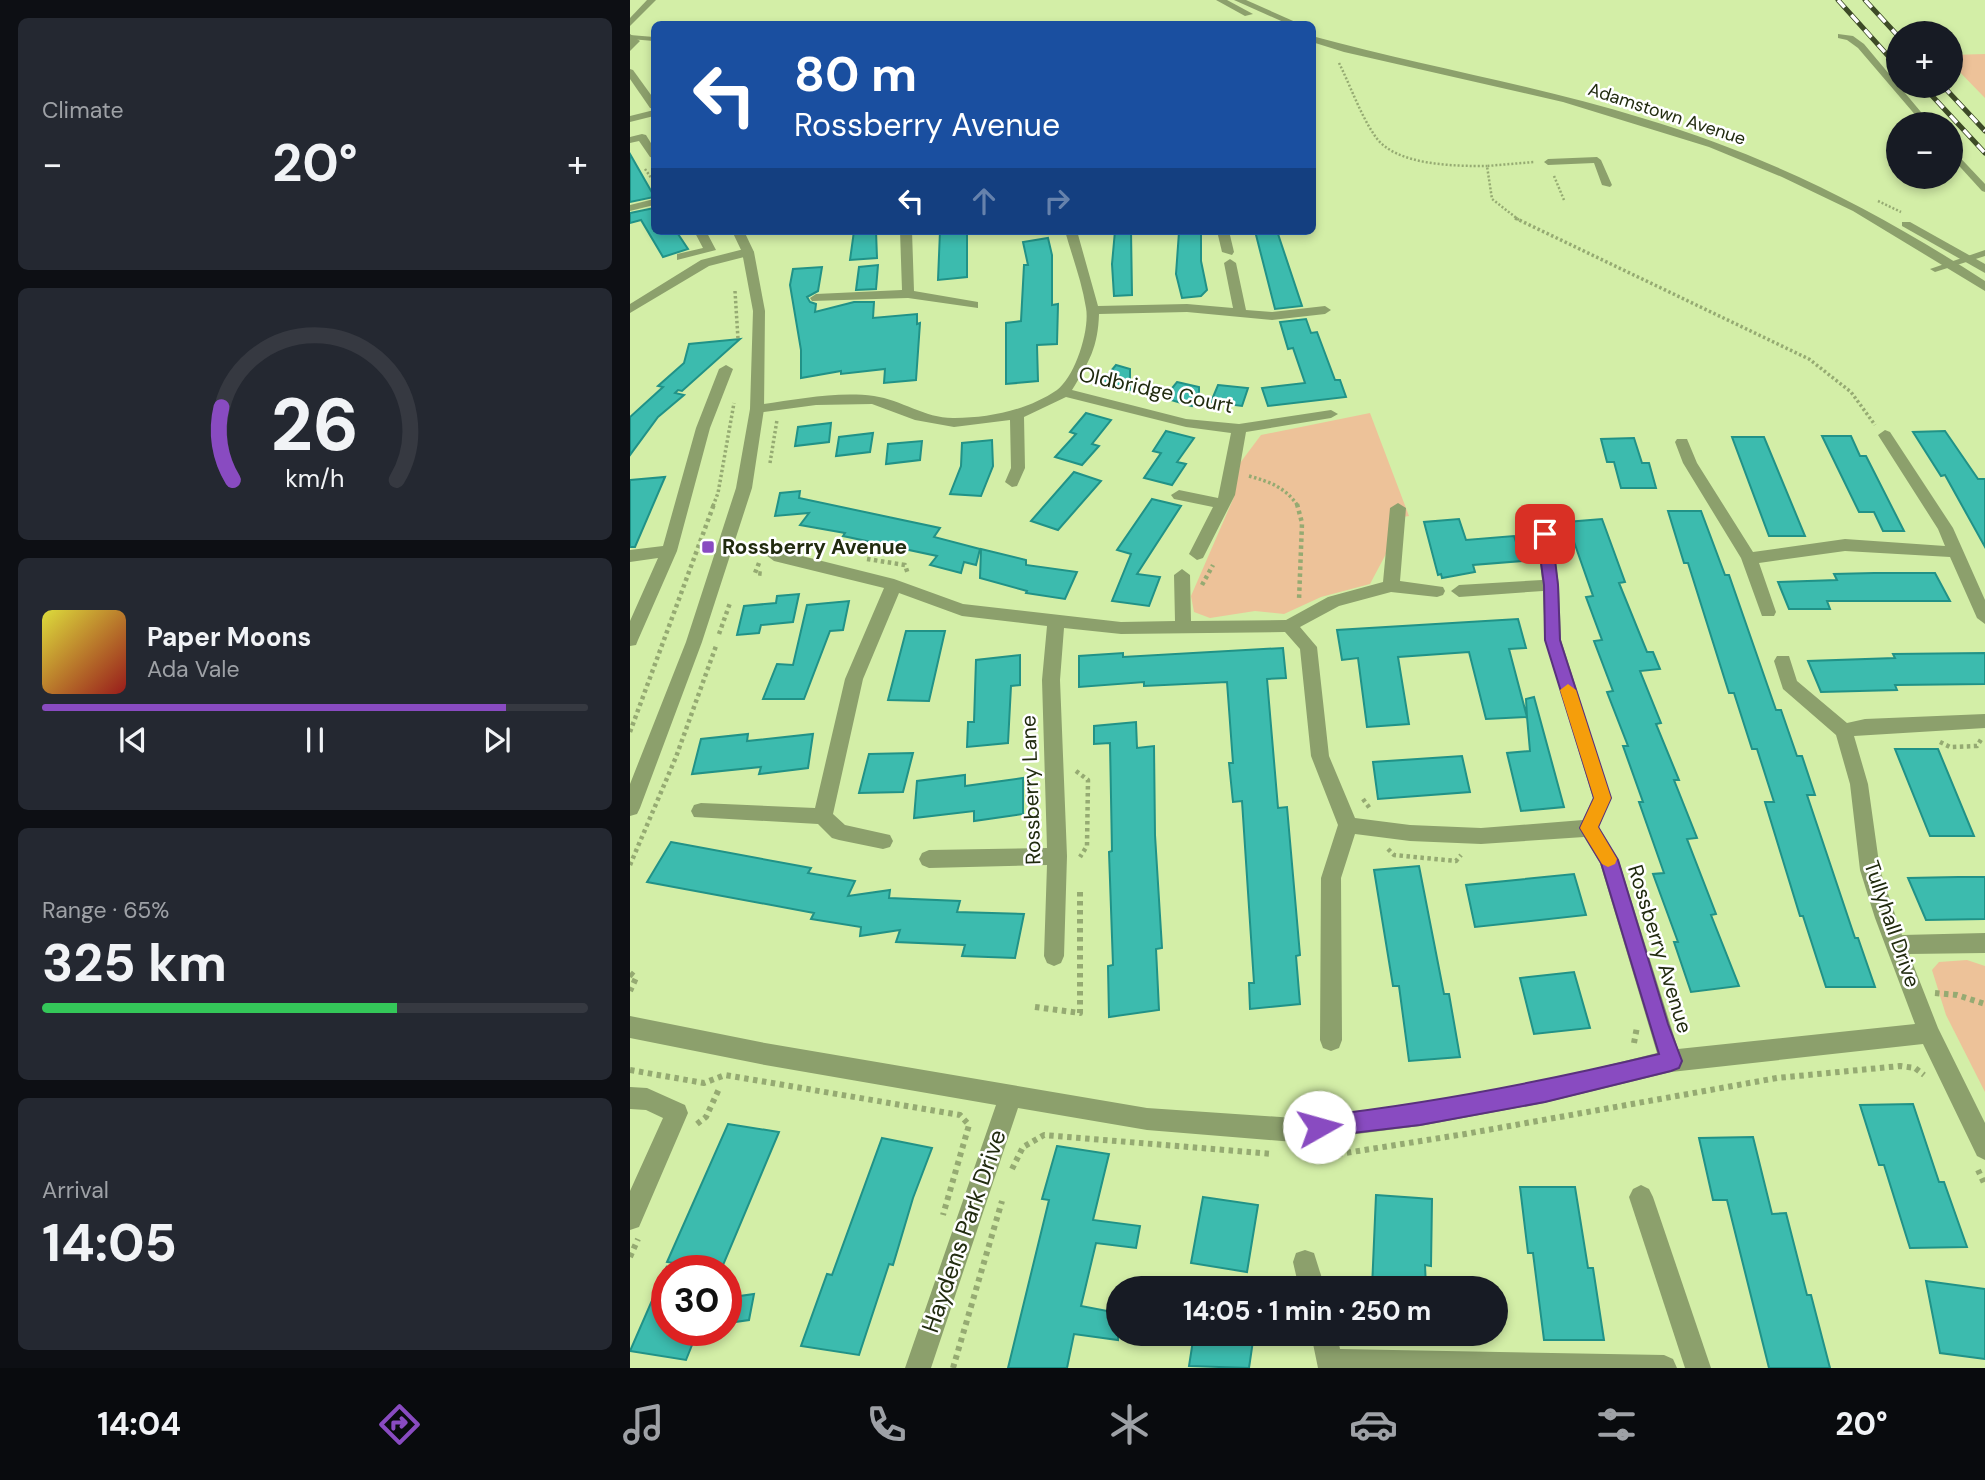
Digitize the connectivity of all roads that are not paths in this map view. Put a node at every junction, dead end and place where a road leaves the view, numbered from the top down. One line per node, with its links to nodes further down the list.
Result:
1 (652, 0): 6 (street)
2 (1220, 0): 4 (street)
3 (1238, 0): 5 (street)
4 (1267, 21)
5 (1288, 21)
6 (630, 23)
7 (1316, 32): 33 (street, Adamstown Avenue)
8 (1841, 36): 14 (lane)
9 (1316, 40): 34 (street, Adamstown Avenue)
10 (651, 41): 11 (lane)
11 (631, 44)
12 (630, 72): 13 (street)
13 (651, 102)
14 (1917, 112)
15 (651, 114): 16 (street)
16 (630, 119)
17 (630, 140): 18 (street)
18 (651, 150)
19 (1548, 162): 21 (lane)
20 (1963, 164): 22 (lane)
21 (1607, 185)
22 (1985, 189)
23 (651, 203): 24 (street)
24 (630, 208)
25 (703, 235): 32 (street)
26 (740, 235): 30 (street)
27 (906, 235): 38 (street)
28 (1072, 235): 42 (street)
29 (1224, 235): 44 (street)
30 (748, 252): 41 (street); 47 (street)
31 (1985, 253): 33 (lane)
32 (681, 257)
33 (1968, 259): 34 (lane); 35 (street, Adamstown Avenue)
34 (1951, 265): 36 (lane); 37 (street, Adamstown Avenue)
35 (1985, 269)
36 (1935, 270)
37 (1985, 286)
38 (908, 294): 39 (street); 40 (street)
39 (816, 298)
40 (973, 305)
41 (630, 309)
42 (1093, 310): 44 (street); 46 (street)
43 (1325, 310): 44 (street)
44 (1240, 313)
45 (726, 369): 58 (street)
46 (1064, 392): 49 (street); 50 (street, Oldbridge Court)
47 (757, 409): 49 (street); 79 (street)
48 (1331, 414): 50 (street, Oldbridge Court)
49 (1017, 415): 53 (street)
50 (1239, 429): 55 (street, Oldbridge Court)
51 (1885, 435): 59 (street)
52 (1682, 442): 63 (street)
53 (1012, 482)
54 (1179, 495): 55 (street)
55 (1223, 504): 60 (street, Oldbridge Court)
56 (1398, 508): 67 (street)
57 (1545, 534): 66 (street)
58 (669, 551): 62 (street); 75 (street)
59 (1955, 552): 63 (street); 71 (street)
60 (1197, 554)
61 (768, 555): 65 (street)
62 (630, 556)
63 (1749, 558): 70 (street)
64 (1182, 575): 74 (street)
65 (894, 585): 72 (street); 81 (street)
66 (1551, 585): 69 (street); 83 (street)
67 (1391, 586): 68 (street); 73 (street)
68 (1437, 592)
69 (1459, 592)
70 (1768, 612)
71 (1985, 618)
72 (1056, 622): 74 (street); 85 (street, Rossberry Lane)
73 (1295, 622): 74 (street); 82 (street)
74 (1183, 627)
75 (630, 640)
76 (1783, 660): 78 (street)
77 (1985, 721): 78 (street)
78 (1844, 732): 88 (street, Tullyhall Drive)
79 (630, 808)
80 (701, 811): 81 (street)
81 (823, 816): 84 (street)
82 (1348, 825): 83 (street); 92 (street)
83 (1589, 828): 93 (street, Rossberry Avenue)
84 (883, 841)
85 (1057, 856): 86 (street); 89 (street, Rossberry Lane)
86 (929, 859)
87 (1985, 943): 88 (street)
88 (1897, 945): 91 (street, Tullyhall Drive)
89 (1055, 956)
90 (630, 1027): 94 (street)
91 (1929, 1032): 93 (street); 96 (street, Tullyhall Drive)
92 (1331, 1040)
93 (1671, 1061): 94 (street)
94 (1012, 1095): 103 (street, Haydens Park Drive)
95 (630, 1098): 98 (street)
96 (1979, 1155)
97 (1641, 1197): 105 (street)
98 (630, 1218)
99 (1305, 1262): 100 (street)
100 (1309, 1276)
101 (1327, 1346): 102 (street)
102 (1332, 1365): 104 (street)
103 (918, 1368)
104 (1664, 1368)
105 (1698, 1368)

